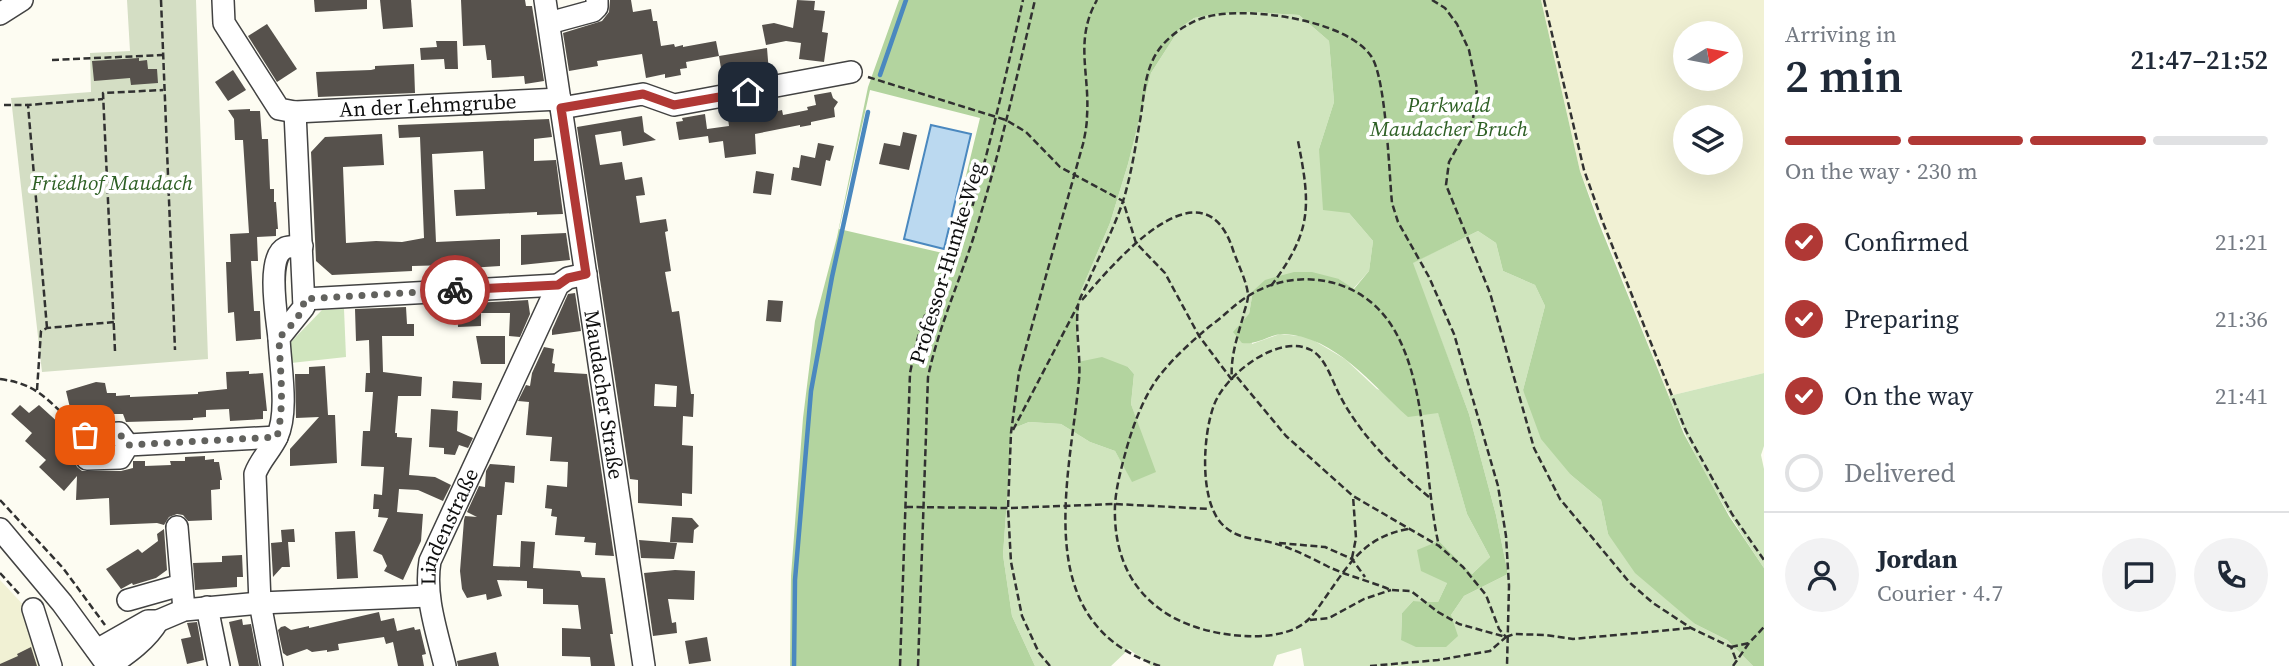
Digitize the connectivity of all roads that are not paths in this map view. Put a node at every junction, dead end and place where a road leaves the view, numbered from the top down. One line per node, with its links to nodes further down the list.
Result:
1 (22, 0): 5 (street)
2 (223, 0): 9 (street)
3 (545, 0): 6 (street, Maudacher Straße)
4 (597, 0): 6 (street)
5 (0, 14)
6 (549, 23): 8 (street, Maudacher Straße)
7 (851, 72): 8 (street, An der Lehmgrube)
8 (561, 104): 9 (street, An der Lehmgrube); 11 (street, Maudacher Straße)
9 (295, 112): 10 (street)
10 (302, 246): 13 (street); 14 (street)
11 (586, 274): 12 (street); 31 (street, Maudacher Straße)
12 (558, 285): 13 (street); 20 (street, Lindenstraße)
13 (304, 299): 14 (street)
14 (279, 338): 16 (street)
15 (85, 435): 16 (street)
16 (277, 437): 22 (street)
17 (177, 527): 19 (street)
18 (0, 529): 26 (street)
19 (181, 585): 21 (street); 25 (street)
20 (429, 596): 22 (street, Lindenstraße); 30 (street)
21 (128, 600)
22 (260, 603): 23 (street, Lindenstraße); 29 (street)
23 (206, 607): 25 (street, Lindenstraße); 28 (street)
24 (33, 609): 27 (street)
25 (184, 610): 26 (street, Lindenstraße)
26 (103, 657)
27 (51, 666)
28 (219, 666)
29 (272, 666)
30 (445, 666)
31 (644, 666)

